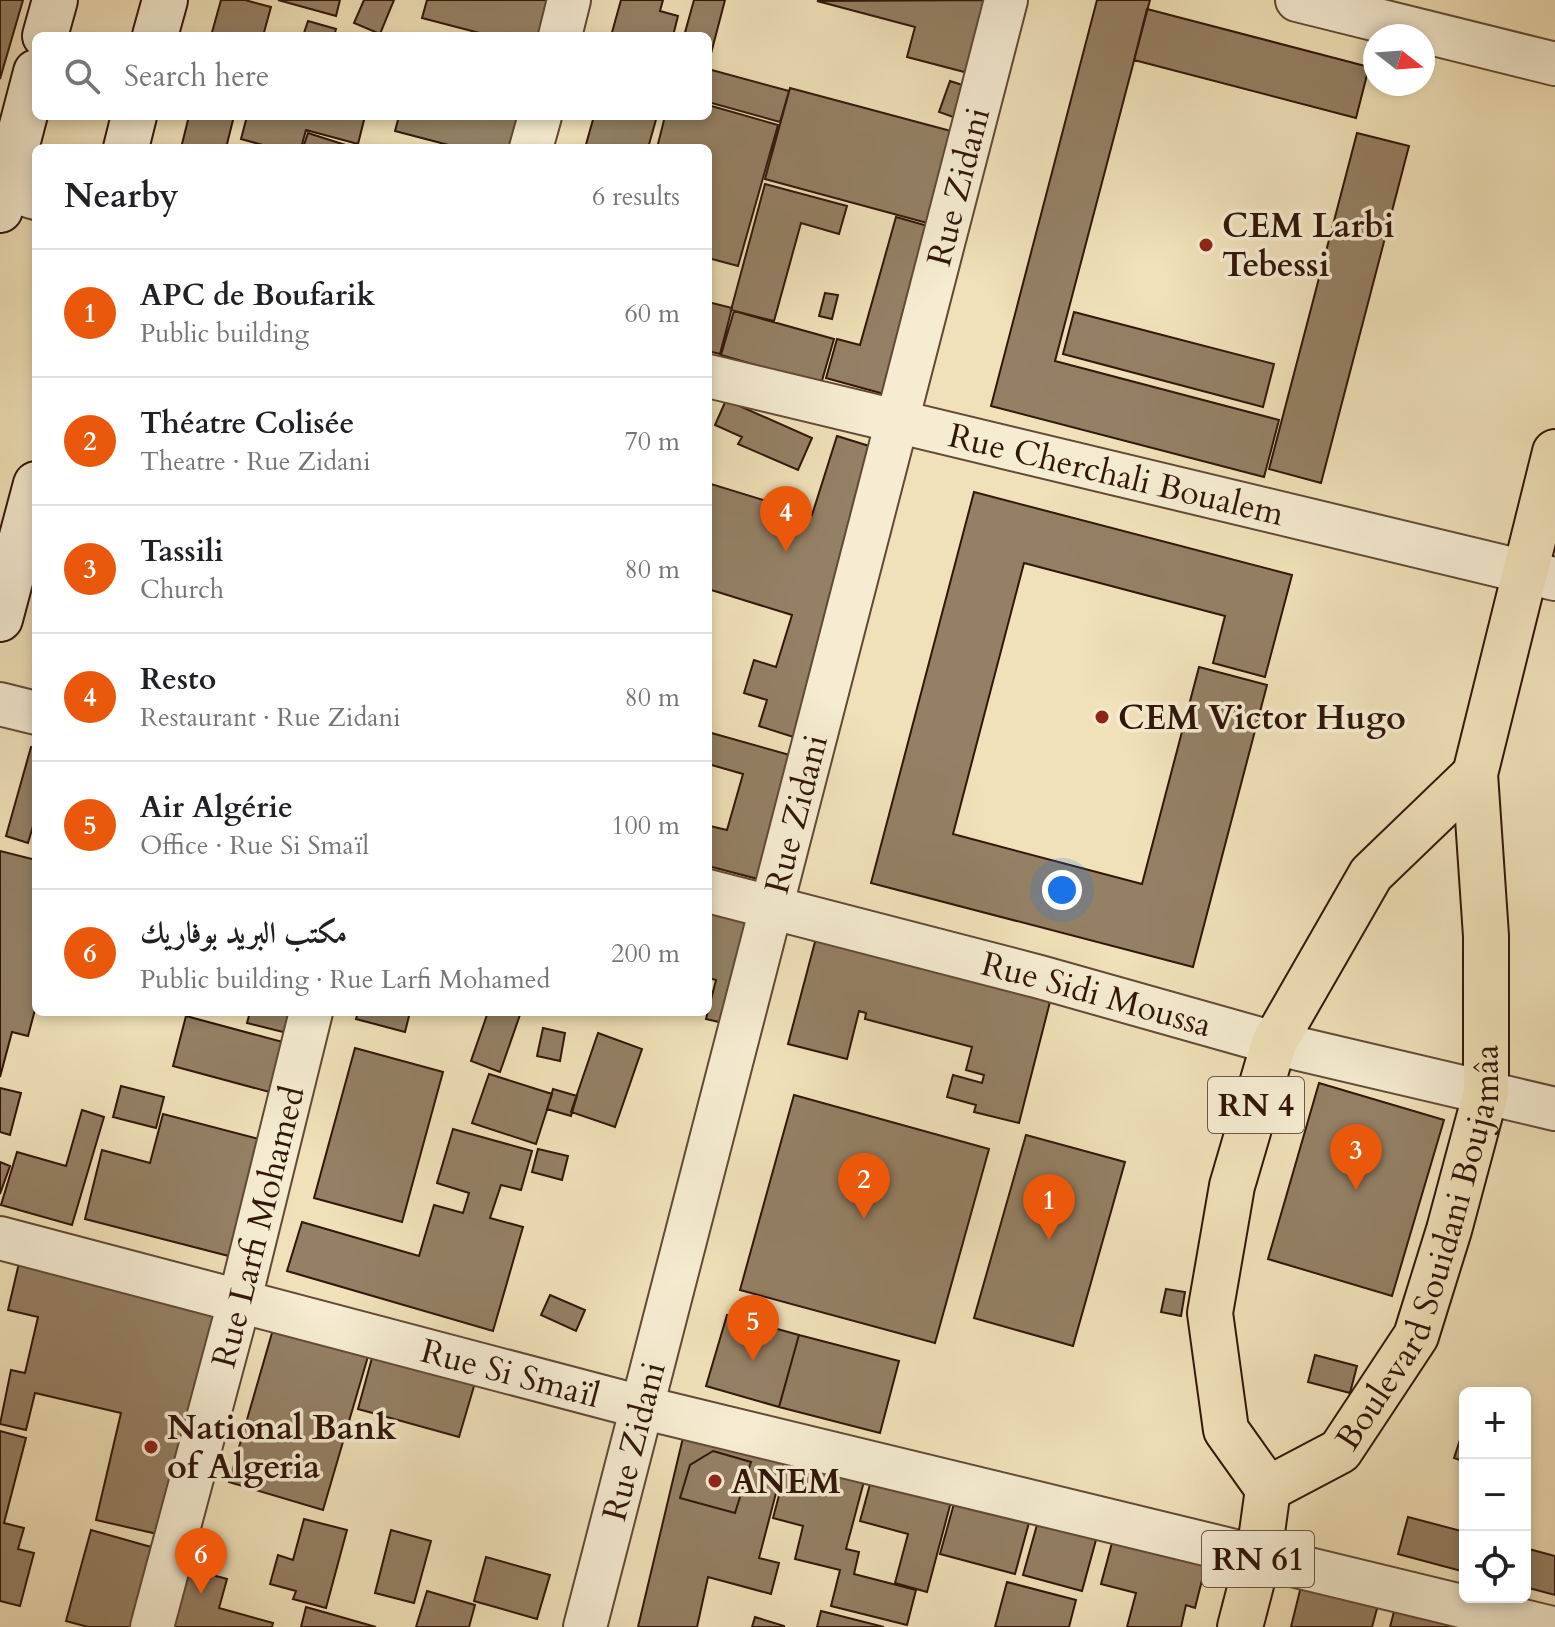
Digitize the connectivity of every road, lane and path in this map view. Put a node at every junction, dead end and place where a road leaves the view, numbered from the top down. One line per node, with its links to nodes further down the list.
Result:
1 (55, 0): 6 (street)
2 (165, 0): 7 (street)
3 (569, 0): 8 (street)
4 (1006, 0): 17 (street, Rue Zidani)
5 (1297, 0): 9 (street)
6 (46, 32)
7 (156, 32)
8 (561, 32)
9 (1555, 64)
10 (32, 91): 15 (street)
11 (133, 120): 13 (street)
12 (539, 120): 14 (street)
13 (127, 144)
14 (532, 144)
15 (10, 196)
16 (712, 377): 17 (street, Rue Cherchali Boualem)
17 (896, 424): 20 (street, Rue Cherchali Boualem); 26 (street, Rue Zidani)
18 (1555, 452): 20 (main road, Boulevard Souidani Boujamâa)
19 (32, 499): 21 (street)
20 (1539, 575): 24 (main road, Boulevard Souidani Boujamâa)
21 (0, 619)
22 (0, 704): 23 (street)
23 (32, 712)
24 (1475, 774): 28 (main road, RN 4); 29 (main road, Boulevard Souidani Boujamâa)
25 (712, 892): 26 (street, Rue Sidi Moussa)
26 (771, 908): 28 (street, Rue Sidi Moussa); 33 (street, Rue Zidani)
27 (310, 1016): 32 (street, Rue Larfi Mohamed)
28 (1274, 1043): 29 (street, Rue Sidi Moussa); 34 (main road, RN 4)
29 (1486, 1092): 30 (street, Rue Sidi Moussa); 34 (main road, Boulevard Souidani Boujamâa)
30 (1555, 1109)
31 (0, 1238): 32 (street, Rue Si Smaïl)
32 (240, 1299): 33 (street, Rue Si Smaïl); 36 (street, Rue Larfi Mohamed)
33 (645, 1408): 35 (street, Rue Si Smaïl); 37 (street, Rue Zidani)
34 (1268, 1489): 35 (main road, RN 61)
35 (1259, 1554): 38 (main road, RN 61); 39 (street, Rue Si Smaïl)
36 (152, 1627)
37 (585, 1627)
38 (1240, 1627)
39 (1548, 1627)

